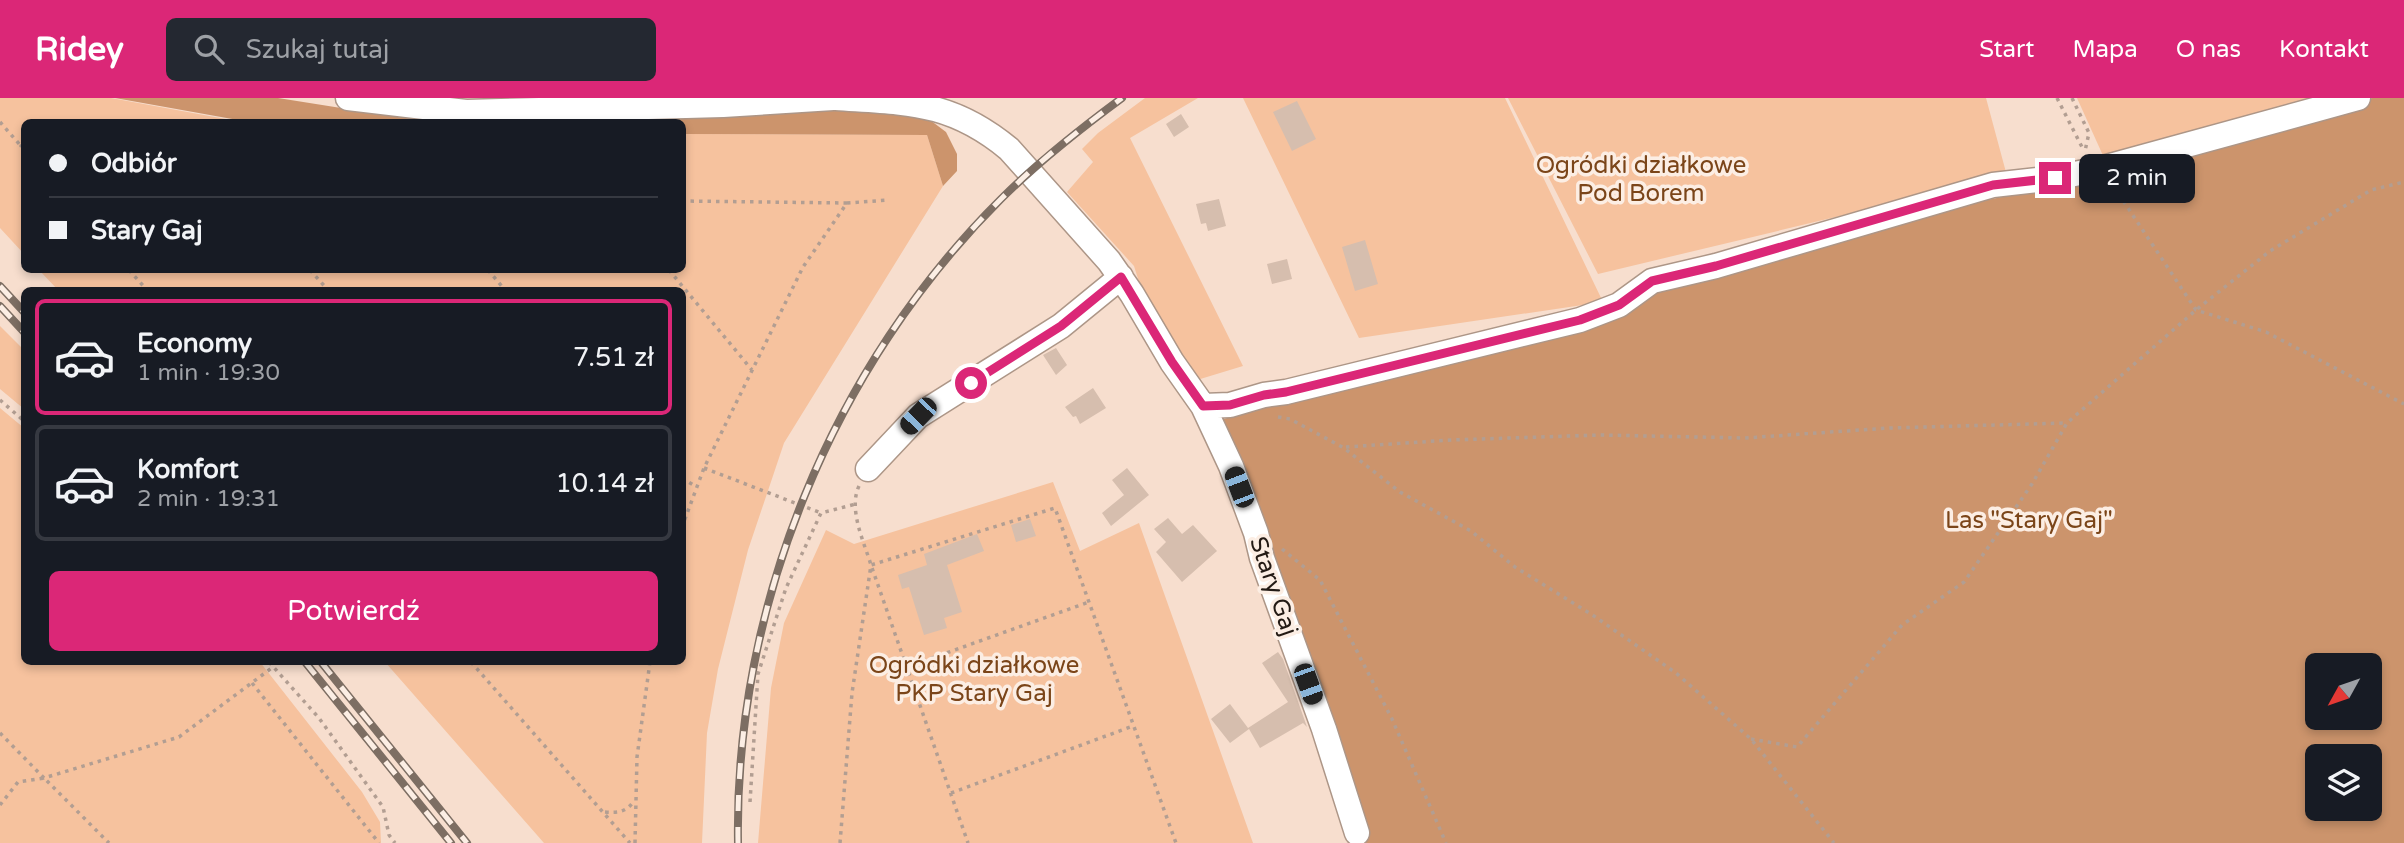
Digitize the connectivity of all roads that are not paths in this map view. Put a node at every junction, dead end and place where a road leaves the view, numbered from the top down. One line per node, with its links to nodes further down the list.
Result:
1 (348, 98): 2 (street, Stary Gaj)
2 (835, 98): 4 (street, Stary Gaj)
3 (2358, 98): 5 (street)
4 (1121, 277): 5 (street, Stary Gaj); 6 (street)
5 (1203, 406): 7 (street, Stary Gaj)
6 (868, 469)
7 (1357, 833)

